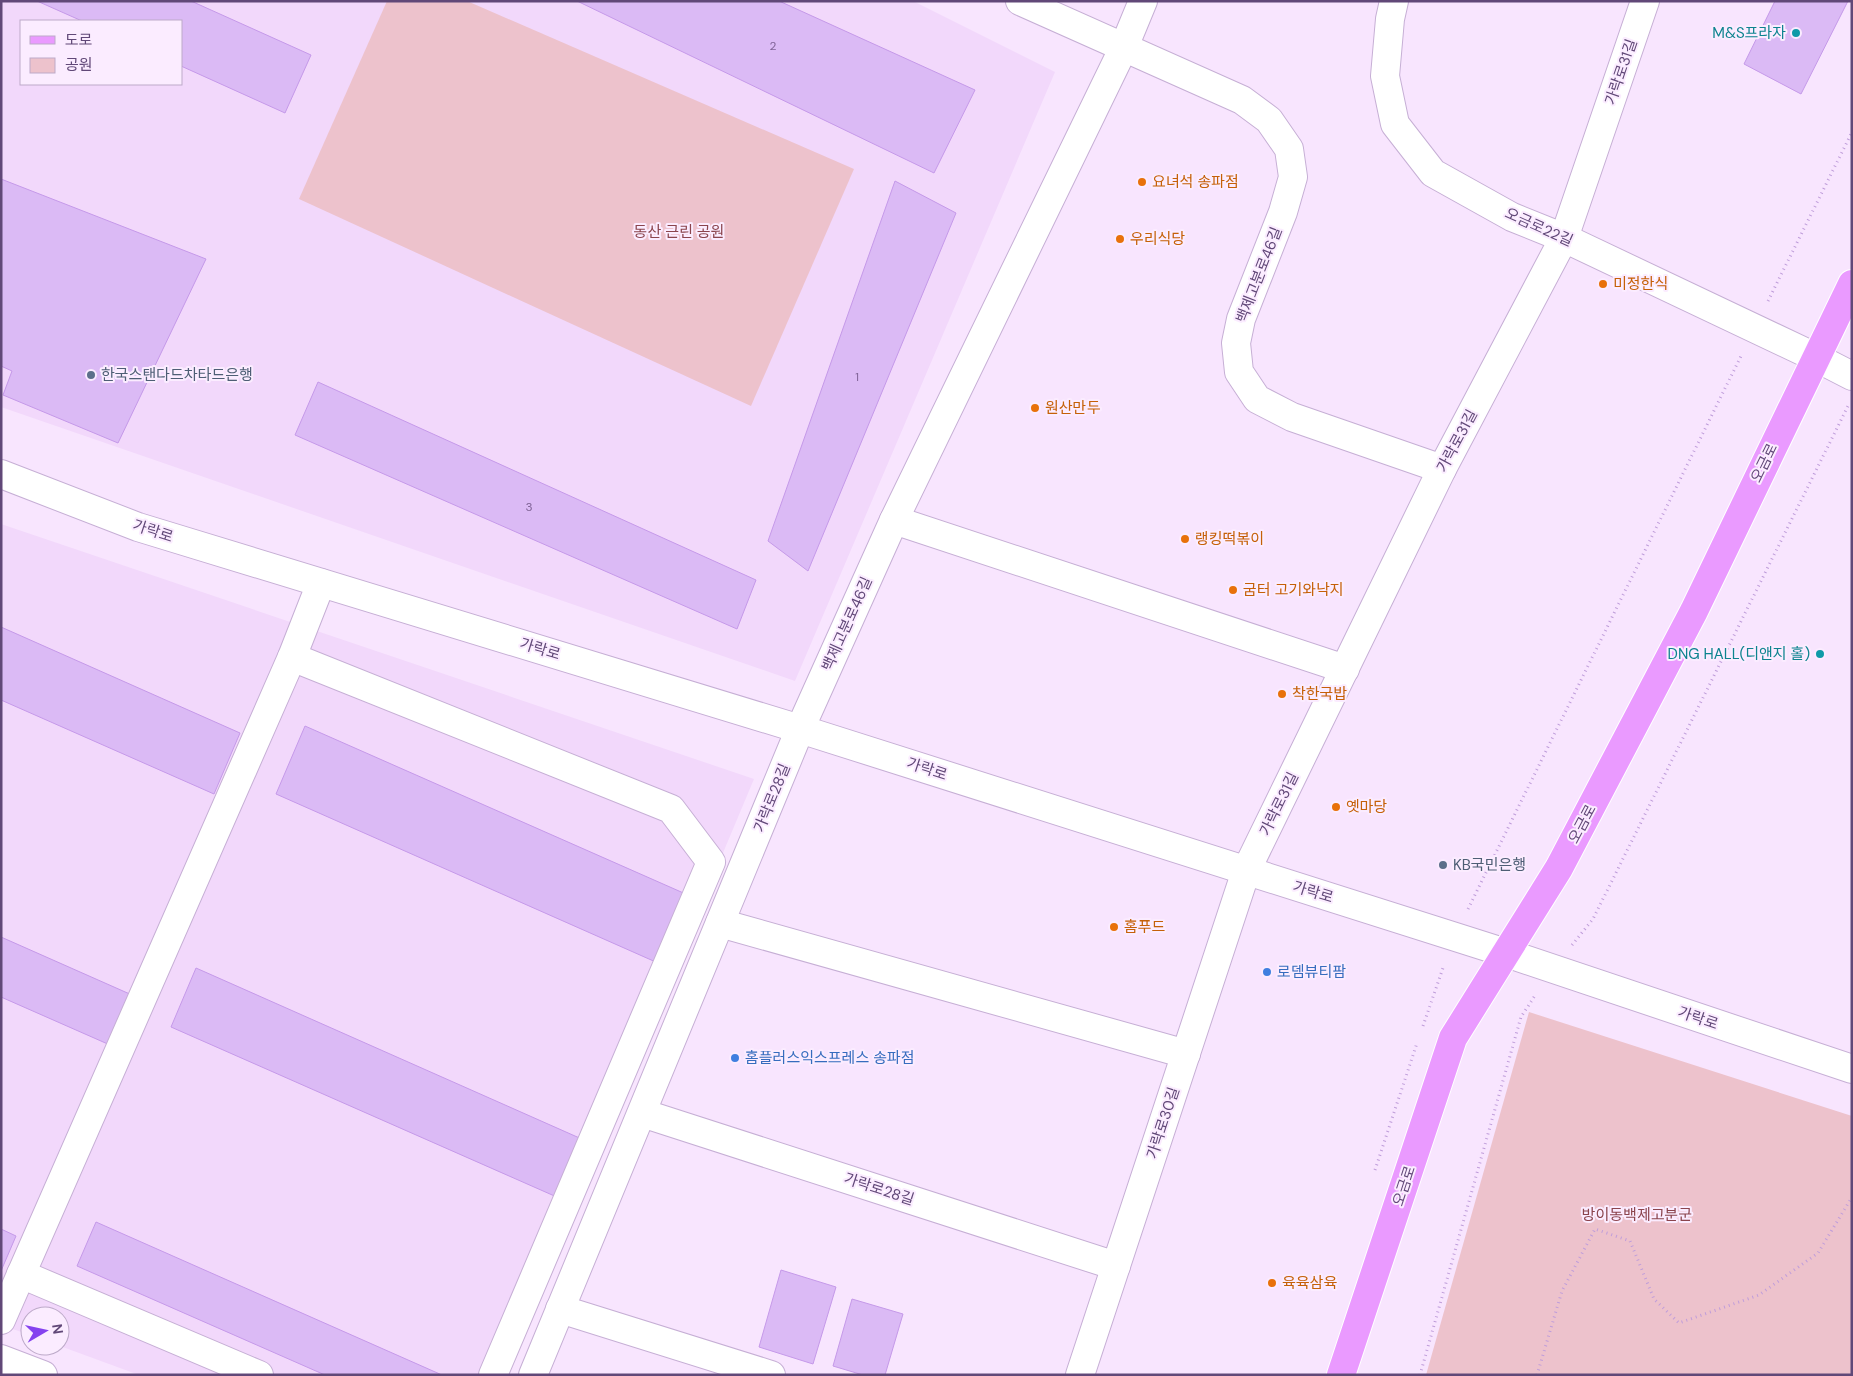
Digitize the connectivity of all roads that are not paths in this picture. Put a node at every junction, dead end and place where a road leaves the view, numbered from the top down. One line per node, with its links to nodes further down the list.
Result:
1 (1020, 1): 5 (street, 백제고분로46길)
2 (1143, 1): 5 (street, 백제고분로46길)
3 (1394, 1): 6 (street, 오금로22길)
4 (1645, 1): 6 (street, 가락로31길)
5 (1124, 46): 10 (street, 백제고분로46길); 12 (street, 백제고분로46길)
6 (1564, 238): 8 (street, 오금로22길); 10 (street, 가락로31길)
7 (1852, 284): 8 (main road, 오금로)
8 (1816, 356): 9 (street, 오금로22길); 19 (main road, 오금로)
9 (1852, 376)
10 (1442, 469): 15 (street, 가락로31길)
11 (1, 474): 13 (street, 가락로)
12 (894, 520): 15 (street); 16 (street, 백제고분로46길)
13 (321, 583): 14 (street); 16 (street, 가락로)
14 (292, 657): 24 (street); 30 (street)
15 (1345, 669): 17 (street, 가락로31길)
16 (800, 728): 17 (street, 가락로); 18 (street, 가락로28길)
17 (1246, 871): 19 (street, 가락로); 20 (street, 가락로30길)
18 (720, 923): 20 (street); 22 (street, 가락로28길)
19 (1506, 953): 21 (street, 가락로); 34 (main road, 오금로)
20 (1186, 1054): 23 (street, 가락로30길)
21 (1852, 1069)
22 (642, 1112): 23 (street, 가락로28길); 25 (street, 가락로28길)
23 (1116, 1266): 33 (street, 가락로30길)
24 (21, 1274): 26 (street); 29 (street)
25 (560, 1309): 31 (street, 가락로28길); 32 (street)
26 (1, 1320)
27 (1, 1359): 28 (street)
28 (44, 1375)
29 (259, 1375)
30 (494, 1375)
31 (533, 1375)
32 (770, 1375)
33 (1080, 1375)
34 (1341, 1375)

